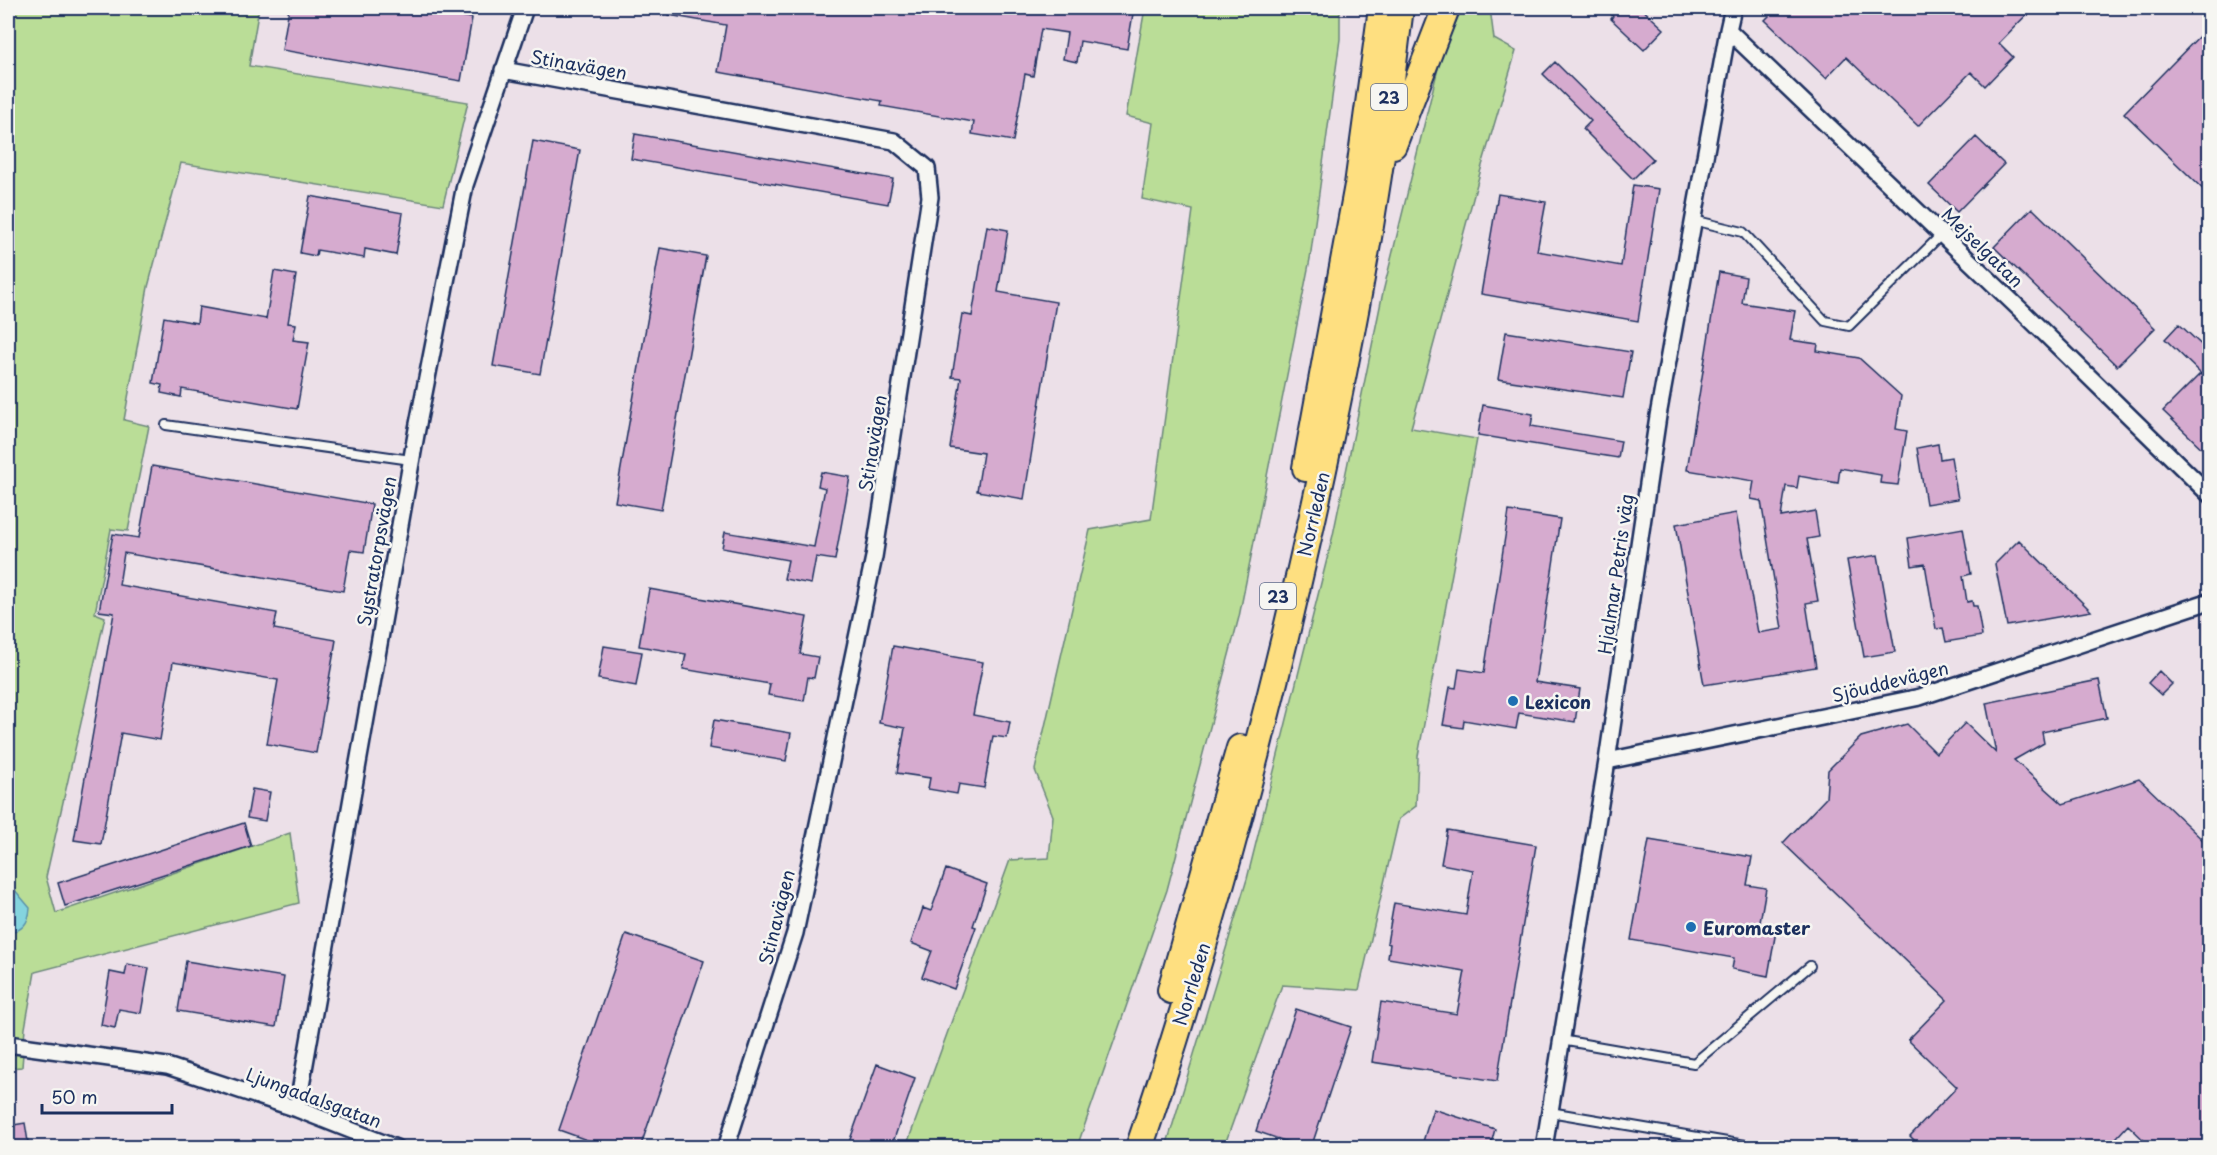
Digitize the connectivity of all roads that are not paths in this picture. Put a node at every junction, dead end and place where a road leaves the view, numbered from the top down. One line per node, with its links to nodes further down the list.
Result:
1 (525, 8): 7 (street, Systratorpsvägen)
2 (1382, 8): 24 (highway, Norrleden / 23)
3 (1400, 8): 8 (highway, Norrleden / 23)
4 (1446, 8): 8 (highway)
5 (1733, 8): 6 (street, Hjalmar Petris väg)
6 (1728, 30): 9 (street, Hjalmar Petris väg); 10 (street, Mejselgatan)
7 (503, 70): 12 (street, Systratorpsvägen); 23 (street, Stinavägen)
8 (1377, 187): 25 (highway, Norrleden / 23)
9 (1693, 219): 10 (lane); 15 (street, Hjalmar Petris väg)
10 (1942, 234): 13 (street, Mejselgatan)
11 (166, 425): 12 (lane)
12 (411, 460): 19 (street, Systratorpsvägen)
13 (2210, 495)
14 (2210, 602): 15 (street, Sjöuddevägen)
15 (1607, 761): 17 (street, Hjalmar Petris väg)
16 (1810, 966): 17 (lane)
17 (1561, 1040): 20 (street, Hjalmar Petris väg)
18 (8, 1044): 19 (street, Ljungadalsgatan)
19 (297, 1109): 22 (street, Ljungadalsgatan)
20 (1550, 1112): 21 (lane); 26 (street, Hjalmar Petris väg)
21 (1745, 1145)
22 (396, 1148)
23 (726, 1148)
24 (1120, 1148)
25 (1139, 1148)
26 (1544, 1148)

